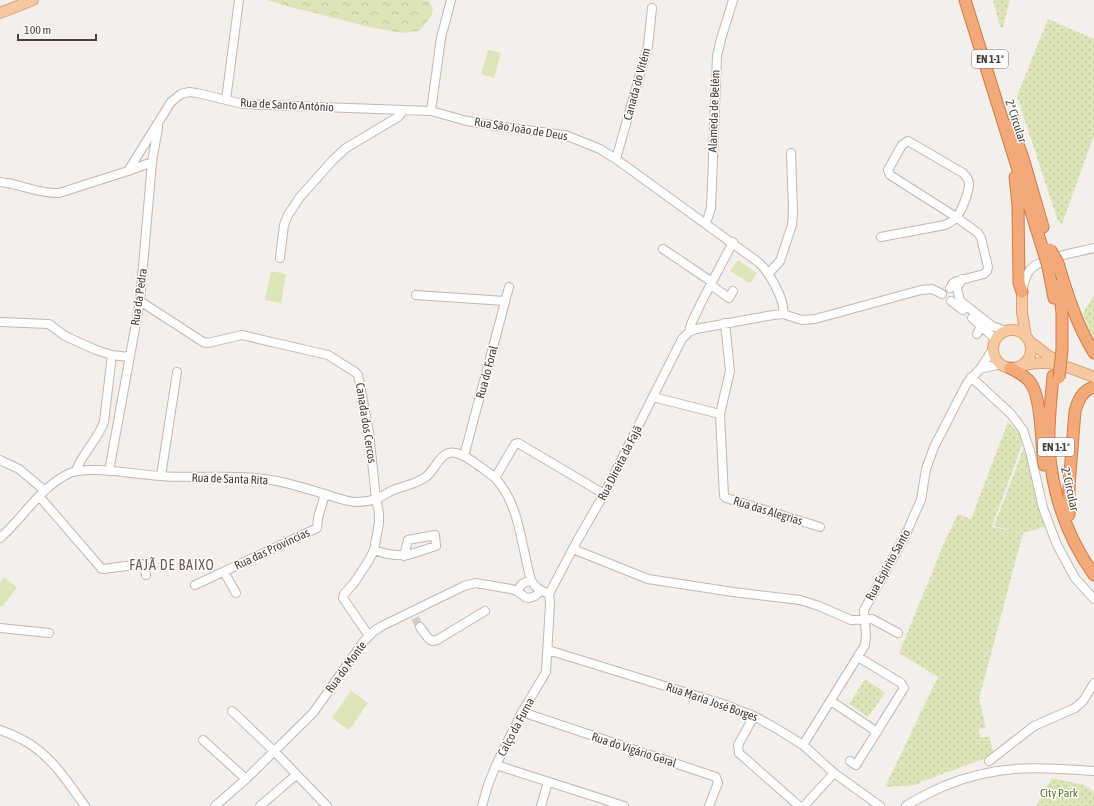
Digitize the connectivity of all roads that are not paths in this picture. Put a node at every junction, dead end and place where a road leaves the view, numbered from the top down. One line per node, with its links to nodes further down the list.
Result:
1 (34, 0): 8 (main road)
2 (239, 0): 9 (street)
3 (451, 0): 11 (street)
4 (734, 0): 20 (street, Alameda de Belém)
5 (965, 0): 15 (highway, 2ª Circular / EN 1-1ª)
6 (973, 0): 25 (highway, 2ª Circular / EN 1-1ª)
7 (652, 8): 14 (street, Canada do Vitém)
8 (0, 12)
9 (226, 100): 10 (street, Rua de Santo António); 12 (street, Rua de Santo António)
10 (404, 110): 11 (street, Rua de Santo António); 26 (street)
11 (431, 111): 14 (street, Rua São João de Deus)
12 (159, 122): 16 (street, Rua da Pedra); 17 (street, Rua de Santo António)
13 (791, 153): 28 (street)
14 (616, 158): 20 (street, Rua São João de Deus)
15 (1014, 158): 25 (highway, 2ª Circular / EN 1-1ª); 34 (highway)
16 (152, 162): 17 (street); 38 (street, Rua da Pedra)
17 (128, 171): 18 (street)
18 (0, 182)
19 (956, 217): 19 (street); 21 (street); 29 (street)
20 (706, 223): 22 (street, Rua São João de Deus)
21 (881, 237)
22 (733, 242): 28 (street, Rua São João de Deus); 30 (street, Rua Direita da Fajã)
23 (663, 248): 30 (street)
24 (1094, 248): 34 (street)
25 (1046, 249): 27 (highway, EN 1-1ª, bridge)
26 (280, 258)
27 (1053, 265): 50 (highway); 60 (highway, EN 1-1ª, bridge)
28 (768, 273): 41 (street, Rua São João de Deus)
29 (962, 279): 32 (street); 37 (street)
30 (711, 283): 33 (street); 46 (street, Rua Direita da Fajã)
31 (509, 287): 39 (street, Rua do Foral)
32 (950, 288): 35 (street); 37 (street)
33 (733, 291)
34 (1022, 292): 40 (main road)
35 (942, 294): 37 (street); 41 (street)
36 (416, 295): 39 (street)
37 (955, 300): 44 (street); 45 (street)
38 (140, 301): 52 (street, Rua da Pedra); 74 (street, Canada dos Cercos)
39 (505, 301): 64 (street, Rua do Foral)
40 (1022, 312): 45 (main road); 48 (main road)
41 (783, 314): 43 (street)
42 (0, 322): 51 (street)
43 (725, 323): 46 (street); 63 (street)
44 (981, 326): 47 (street); 49 (street)
45 (1009, 331): 48 (main road); 49 (main road)
46 (689, 332): 62 (street, Rua Direita da Fajã)
47 (977, 334)
48 (1027, 339): 53 (main road); 57 (main road)
49 (994, 344): 54 (main road); 55 (street, Rua Espírito Santo)
50 (1094, 353)
51 (112, 355): 52 (street); 66 (street)
52 (129, 357): 67 (street, Rua da Pedra)
53 (1023, 365): 54 (main road); 59 (main road)
54 (1005, 366): 55 (street); 73 (highway)
55 (980, 368): 58 (street, Rua Espírito Santo)
56 (177, 372): 68 (street)
57 (1094, 373)
58 (971, 377): 90 (street); 92 (street, Rua Espírito Santo)
59 (1094, 377)
60 (1056, 378): 73 (highway, 2ª Circular / EN 1-1ª); 75 (highway, 2ª Circular / EN 1-1ª)
61 (1094, 387): 75 (highway)
62 (653, 397): 63 (street); 72 (street, Rua Direita da Fajã)
63 (720, 414): 76 (street, Rua das Alegrias)
64 (464, 456): 69 (street); 74 (street, Rua de Santa Rita)
65 (0, 460): 70 (street)
66 (76, 471): 67 (street, Rua de Santa Rita); 70 (street, Rua de Santa Rita)
67 (109, 471): 68 (street, Rua de Santa Rita)
68 (161, 476): 71 (street, Rua de Santa Rita)
69 (495, 478): 72 (street); 85 (street)
70 (42, 493): 77 (street, Rua de Santa Rita); 83 (street)
71 (325, 494): 74 (street, Rua de Santa Rita); 82 (street, Rua das Provincias)
72 (604, 494): 78 (street, Rua Direita da Fajã)
73 (1056, 496): 84 (highway, 2ª Circular / EN 1-1ª)
74 (376, 499): 79 (street, Canada dos Cercos)
75 (1069, 515): 81 (highway, 2ª Circular / EN 1-1ª)
76 (820, 527)
77 (0, 538)
78 (573, 549): 88 (street, Rua Direita da Fajã); 92 (street)
79 (374, 550): 80 (street); 97 (street, Canada dos Cercos)
80 (404, 556)
81 (1094, 562)
82 (224, 572): 86 (street, Rua das Provincias); 89 (street)
83 (146, 575)
84 (1094, 575)
85 (531, 580): 87 (street); 88 (street)
86 (195, 585)
87 (517, 590): 88 (street, Rua do Monte); 97 (street, Rua do Monte)
88 (545, 592): 98 (street, Calço da Furna)
89 (236, 593)
90 (1094, 599)
91 (485, 611): 93 (street)
92 (865, 619): 96 (street); 99 (street, Rua Espírito Santo)
93 (420, 627)
94 (0, 628): 95 (street)
95 (49, 633)
96 (898, 633)
97 (369, 636): 109 (street, Rua do Monte)
98 (548, 650): 103 (street, Calço da Furna); 104 (street, Rua Maria José Borges)
99 (858, 657): 101 (street, Rua Espírito Santo); 106 (street)
100 (1094, 683): 111 (street)
101 (830, 701): 106 (street); 108 (street, Rua Espírito Santo)
102 (232, 711): 109 (street)
103 (522, 712): 112 (street, Calço da Furna); 126 (street, Rua do Vigário Geral)
104 (754, 716): 108 (street, Rua Maria José Borges); 127 (street)
105 (0, 730): 119 (street)
106 (877, 732): 110 (street)
107 (203, 740): 116 (street)
108 (803, 745): 114 (street, Rua Maria José Borges)
109 (274, 751): 115 (street); 116 (street, Rua do Monte)
110 (850, 761)
111 (989, 761)
112 (496, 765): 117 (street); 123 (street, Calço da Furna)
113 (1094, 771): 128 (street)
114 (834, 773): 118 (street, Rua Maria José Borges); 127 (street)
115 (296, 775): 121 (street); 122 (street)
116 (246, 779): 120 (street, Rua do Monte)
117 (548, 782): 124 (street); 125 (street)
118 (879, 805)
119 (85, 806)
120 (215, 806)
121 (260, 806)
122 (327, 806)
123 (482, 806)
124 (541, 806)
125 (624, 806)
126 (709, 806)
127 (803, 806)
128 (906, 806)

